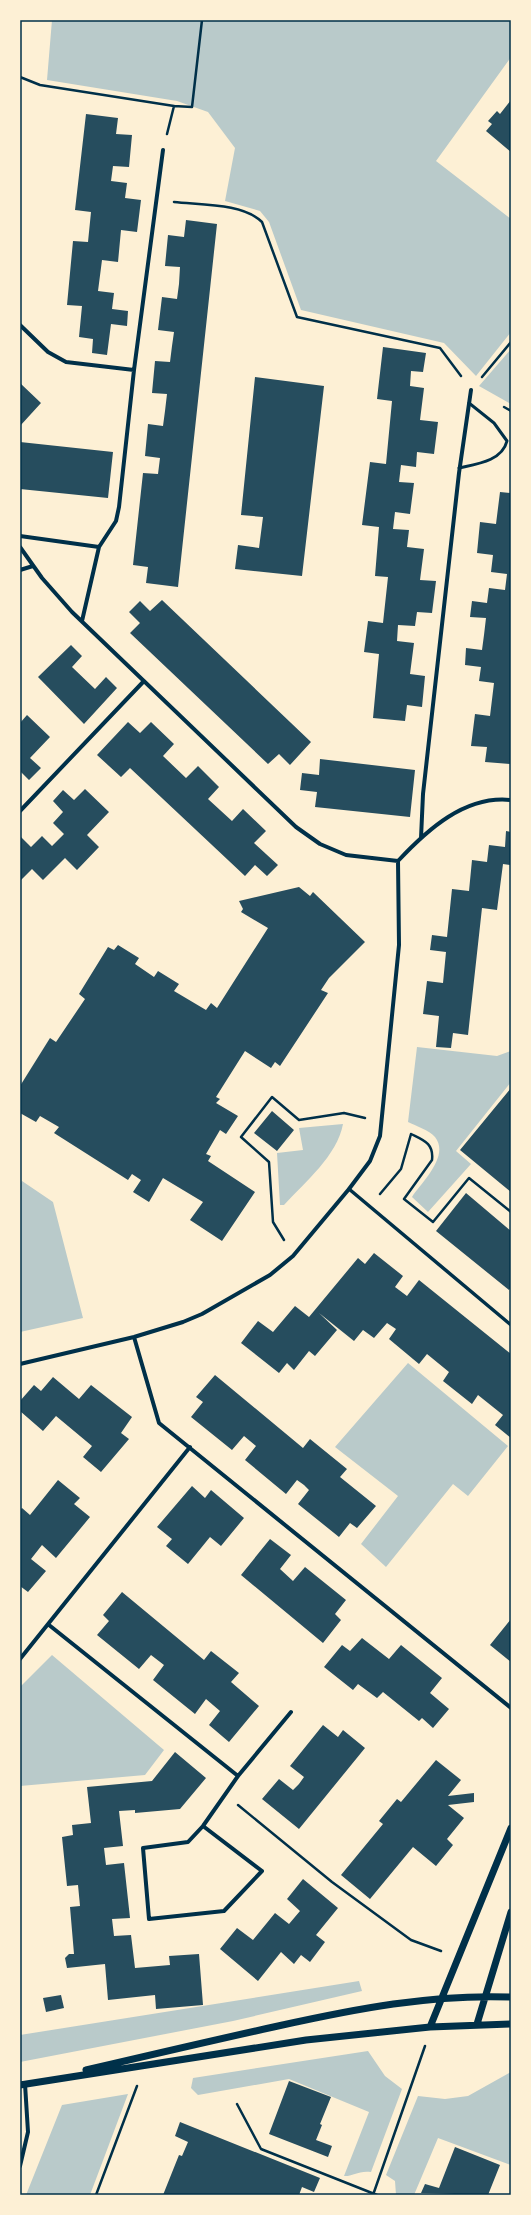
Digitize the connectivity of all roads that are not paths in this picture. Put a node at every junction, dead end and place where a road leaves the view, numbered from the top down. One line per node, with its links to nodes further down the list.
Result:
1 (163, 150): 3 (street)
2 (20, 325): 3 (street)
3 (134, 370): 9 (street)
4 (471, 390): 5 (street)
5 (469, 403): 6 (street); 6 (lane)
6 (460, 468): 16 (street)
7 (20, 536): 9 (street)
8 (20, 547): 10 (street)
9 (99, 547): 12 (street)
10 (33, 566): 11 (street); 12 (street)
11 (20, 570)
12 (82, 621): 13 (street)
13 (144, 681): 15 (street); 17 (street)
14 (511, 800): 16 (street)
15 (20, 811)
16 (421, 838): 17 (street)
17 (398, 861): 18 (street)
18 (349, 1188): 19 (street); 20 (street)
19 (511, 1325)
20 (134, 1337): 21 (street); 22 (street)
21 (20, 1364)
22 (190, 1448): 23 (street); 25 (street)
23 (49, 1625): 24 (street); 27 (street)
24 (20, 1659)
25 (511, 1708)
26 (290, 1712): 27 (street)
27 (238, 1776): 28 (street)
28 (203, 1826): 28 (street)
29 (511, 1828): 33 (street)
30 (511, 1912): 31 (street)
31 (485, 1996): 32 (street); 33 (street); 34 (street)
32 (511, 1997)
33 (441, 1998): 36 (street); 37 (street)
34 (477, 2024): 35 (street); 36 (street)
35 (511, 2024)
36 (430, 2027): 37 (street)
37 (23, 2085): 38 (street)
38 (20, 2166)

